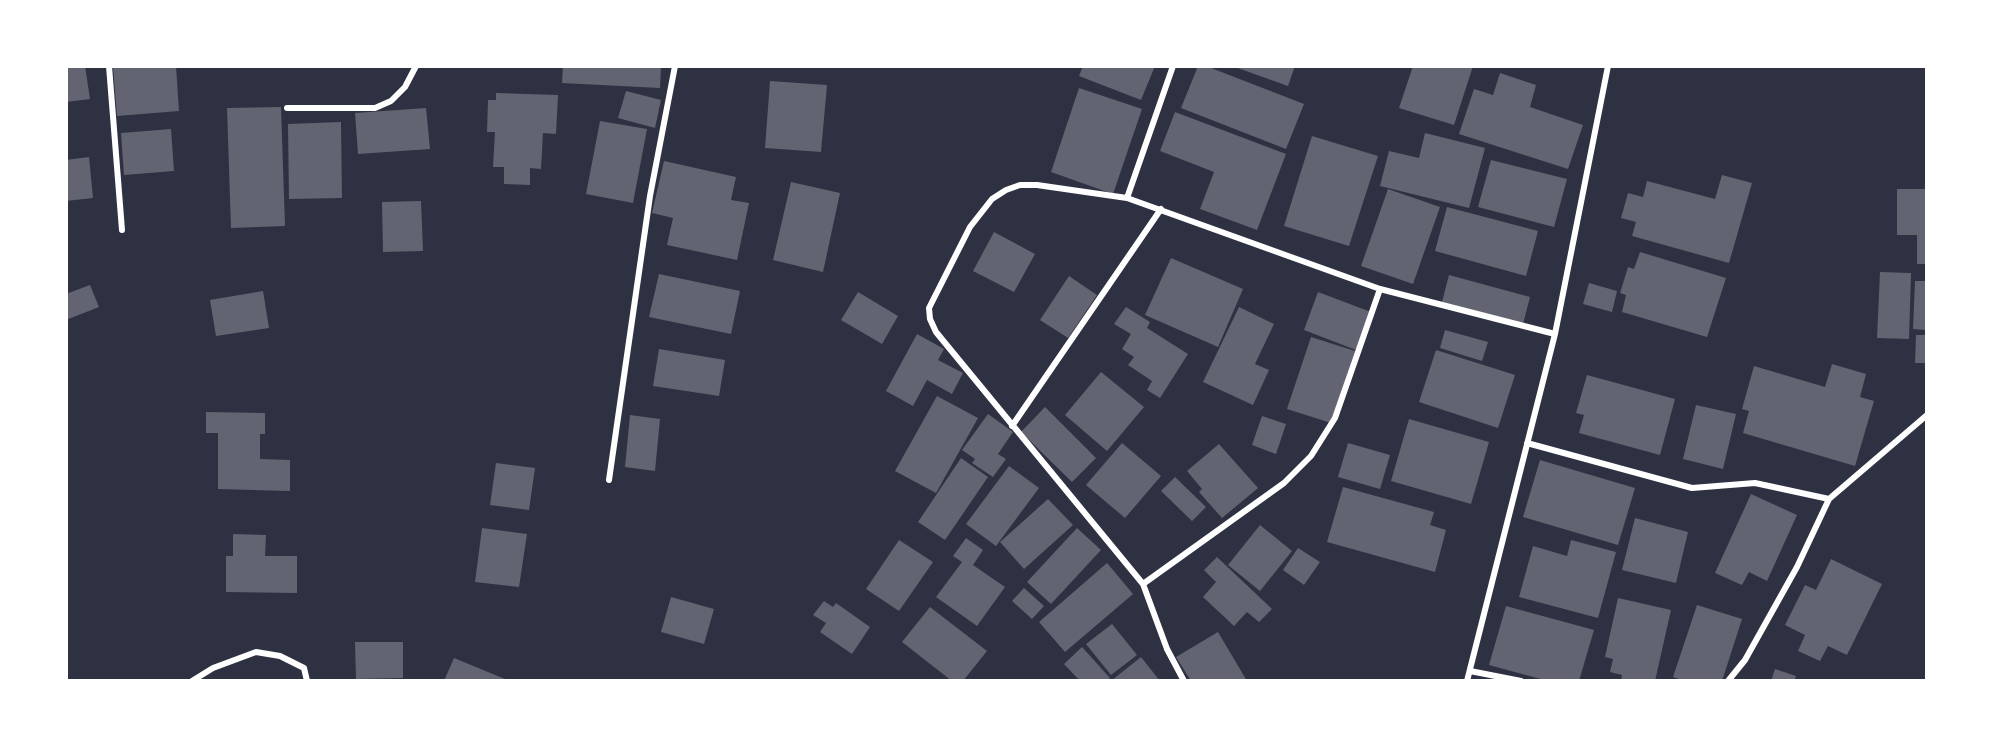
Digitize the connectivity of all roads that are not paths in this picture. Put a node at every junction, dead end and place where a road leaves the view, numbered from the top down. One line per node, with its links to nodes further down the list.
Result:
1 (109, 66): 9 (street)
2 (416, 66): 6 (street)
3 (675, 66): 15 (street)
4 (1173, 66): 7 (street)
5 (1608, 66): 11 (street)
6 (287, 108)
7 (1127, 198): 8 (street); 13 (street)
8 (1161, 209): 10 (street); 13 (street)
9 (122, 230)
10 (1380, 289): 11 (street); 17 (street)
11 (1555, 334): 14 (street)
12 (1927, 416): 16 (street)
13 (1012, 426): 17 (street)
14 (1527, 443): 16 (street); 18 (street)
15 (609, 480)
16 (1829, 499): 24 (street)
17 (1143, 584): 21 (street)
18 (1470, 671): 22 (street); 23 (street)
19 (192, 681): 20 (street)
20 (307, 681)
21 (1185, 681)
22 (1467, 681)
23 (1521, 681)
24 (1728, 681)

